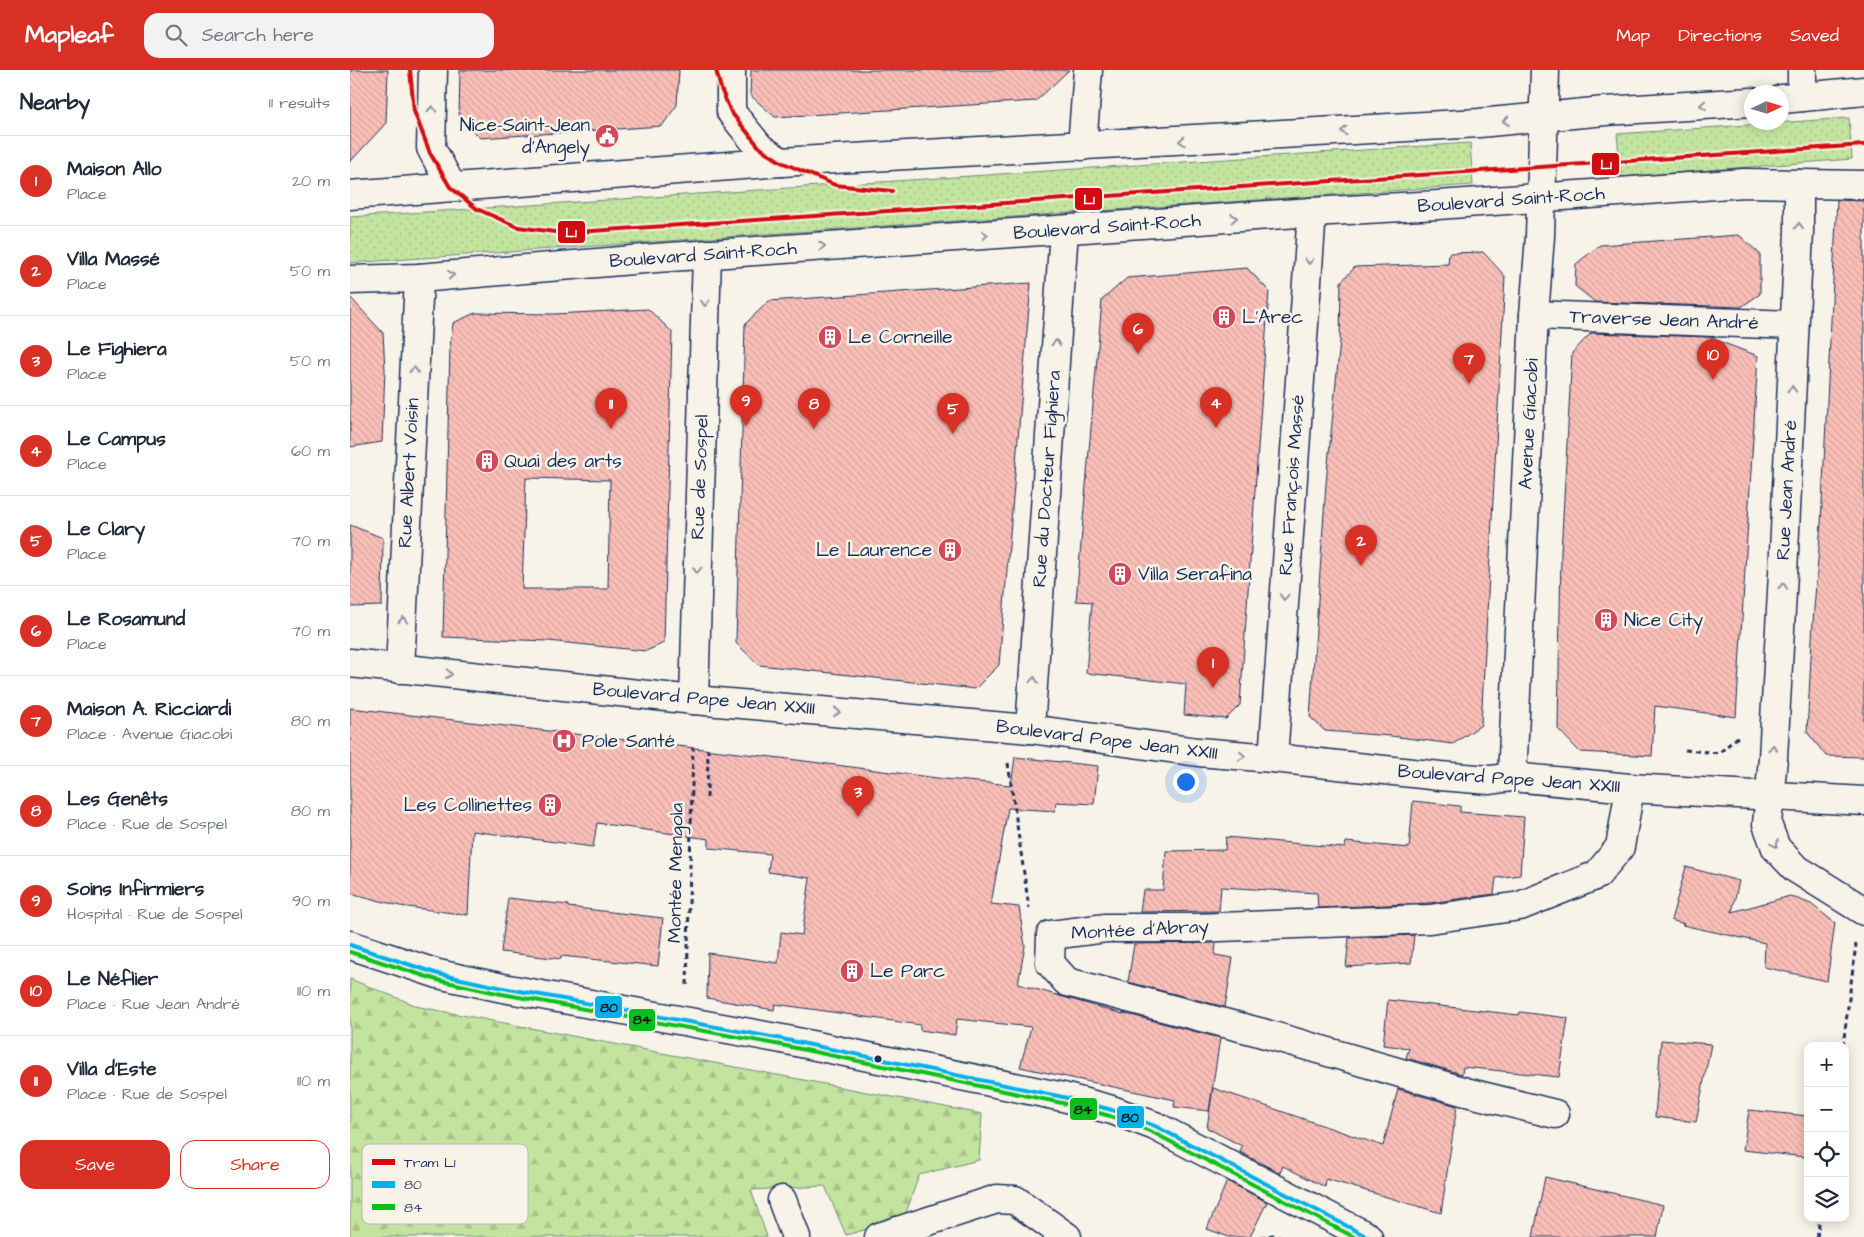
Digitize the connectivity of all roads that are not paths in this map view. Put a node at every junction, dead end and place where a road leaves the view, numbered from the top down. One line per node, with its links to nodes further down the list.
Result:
1 (433, 70): 14 (street, one-way to 1)
2 (731, 70): 11 (street)
3 (1088, 70): 10 (street)
4 (1545, 70): 9 (street, Avenue Giacobi)
5 (1802, 70): 7 (street)
6 (1864, 92): 7 (street)
7 (1792, 98)
8 (1744, 102): 9 (street, one-way to 9)
9 (1544, 118): 10 (street, one-way to 10); 16 (street, Avenue Giacobi)
10 (1082, 146): 11 (street)
11 (781, 162): 14 (street)
12 (1799, 184): 13 (street, Boulevard Saint-Roch); 16 (street, Boulevard Saint-Roch); 23 (street, Rue Jean André, one-way to 12)
13 (1864, 185)
14 (452, 187): 15 (street)
15 (350, 195)
16 (1541, 198): 17 (street, Boulevard Saint-Roch); 22 (street, Avenue Giacobi)
17 (1312, 212): 18 (street, Boulevard Saint-Roch, one-way to 17); 28 (street, Rue François Massé, one-way to 28)
18 (1064, 230): 19 (street, Boulevard Saint-Roch, one-way to 18); 27 (street, Rue du Docteur Fighiera, one-way to 18)
19 (707, 254): 20 (street, Boulevard Saint-Roch, one-way to 19); 26 (street, Rue de Sospel, one-way to 26)
20 (419, 278): 21 (street, Boulevard Saint-Roch); 25 (street, Rue Albert Voisin, one-way to 20)
21 (350, 280)
22 (1534, 315): 23 (street, Traverse Jean André); 29 (street, Avenue Giacobi)
23 (1794, 325): 31 (street, Rue Jean André, one-way to 23)
24 (350, 663): 25 (street, Boulevard Pape Jean XXIII)
25 (400, 669): 26 (street, Boulevard Pape Jean XXIII, one-way to 26)
26 (694, 700): 27 (street, Boulevard Pape Jean XXIII, one-way to 27)
27 (1030, 729): 28 (street, Boulevard Pape Jean XXIII, one-way to 28)
28 (1273, 758): 29 (street, Boulevard Pape Jean XXIII)
29 (1512, 777): 30 (street, Boulevard Pape Jean XXIII)
30 (1630, 788): 31 (street, Boulevard Pape Jean XXIII); 35 (street, Montée d'Abray)
31 (1770, 797): 32 (street, Boulevard Pape Jean XXIII); 33 (street, one-way to 33)
32 (1864, 801)
33 (1862, 910)
34 (350, 945): 40 (street)
35 (1555, 1114)
36 (782, 1200): 37 (street)
37 (796, 1237)
38 (879, 1237): 39 (street)
39 (1067, 1237)
40 (1368, 1237)

